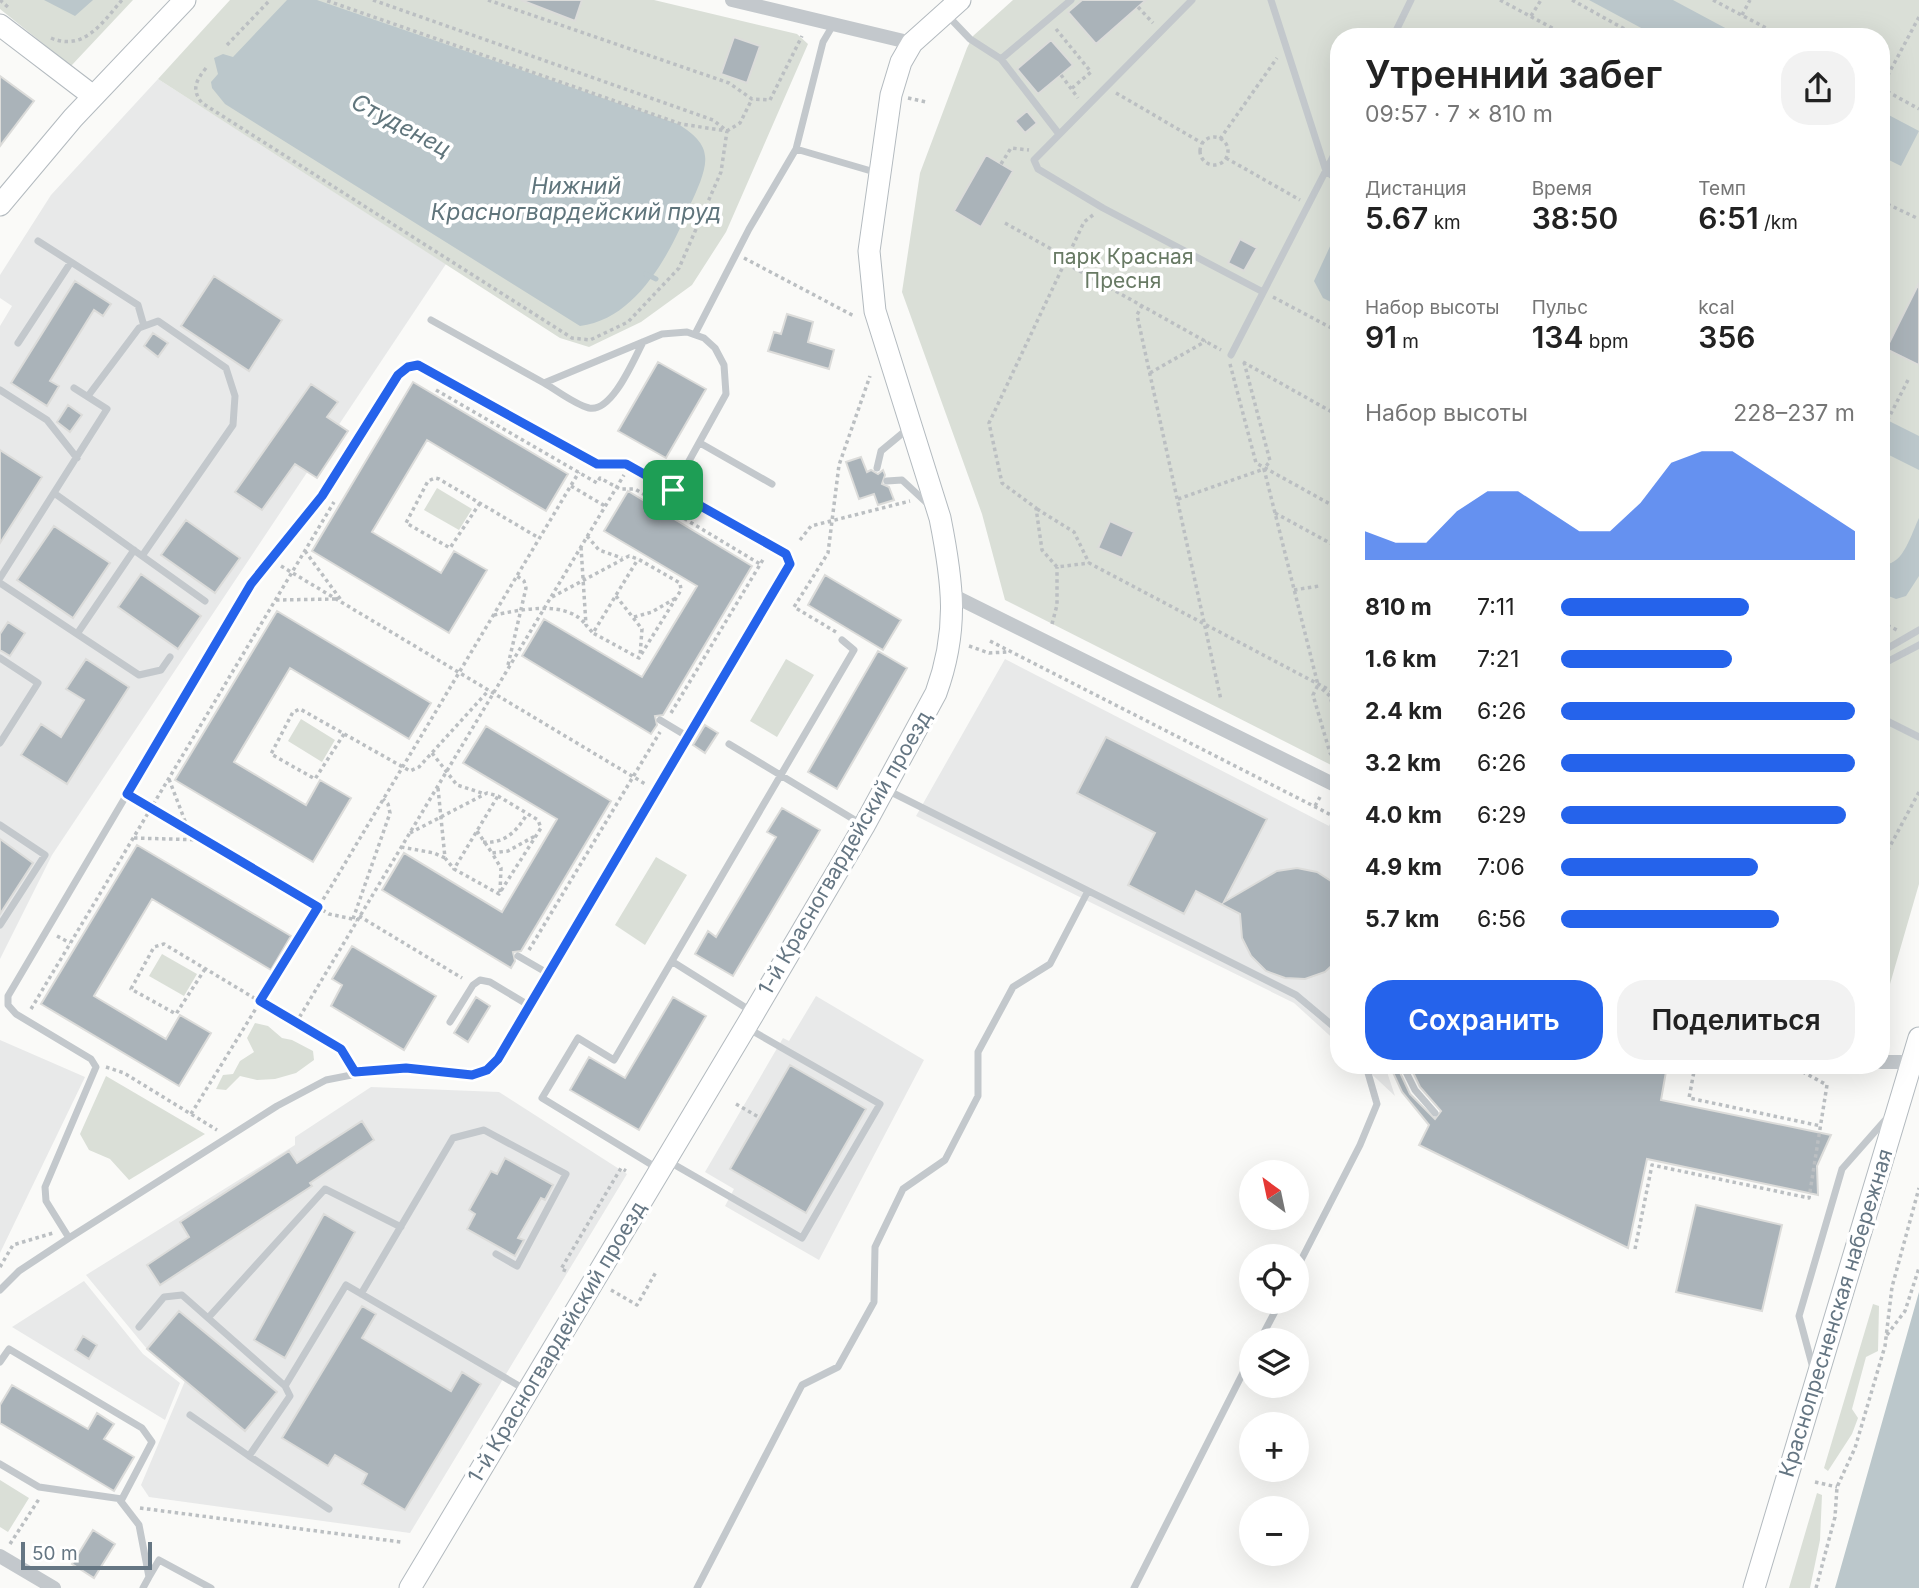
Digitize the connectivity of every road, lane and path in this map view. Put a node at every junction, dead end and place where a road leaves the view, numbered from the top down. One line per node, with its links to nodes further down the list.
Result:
1 (122, 0): 30 (path)
2 (185, 0): 42 (street)
3 (270, 0): 33 (path)
4 (325, 0): 46 (path)
5 (373, 0): 46 (path)
6 (488, 0): 43 (path)
7 (732, 0): 24 (street)
8 (1071, 0): 22 (lane)
9 (1192, 0): 39 (lane)
10 (1271, 0): 34 (lane)
11 (1411, 0): 26 (lane)
12 (1500, 0): 20 (path)
13 (1541, 0): 20 (path)
14 (1572, 0): 28 (path)
15 (1713, 0): 19 (path)
16 (1750, 0): 19 (path)
17 (953, 6): 32 (street); 35 (lane)
18 (1138, 7): 23 (path)
19 (1742, 15): 29 (path)
20 (1531, 16): 27 (path)
21 (1919, 17): 37 (path)
22 (1049, 20): 35 (lane); 40 (path)
23 (1150, 20)
24 (833, 24): 32 (street); 50 (lane)
25 (0, 25): 42 (street)
26 (1397, 28)
27 (1553, 28)
28 (1623, 28)
29 (1766, 28)
30 (43, 35)
31 (802, 36): 43 (path)
32 (912, 43): 58 (street, 1-й Красногвардейский проезд)
33 (228, 45)
34 (1286, 46): 48 (path); 57 (lane)
35 (1000, 59): 47 (lane)
36 (206, 68): 46 (path)
37 (1890, 71)
38 (1061, 75): 40 (path)
39 (1106, 87): 44 (lane); 49 (path)
40 (1071, 89): 44 (path)
41 (1890, 93): 45 (path)
42 (93, 96): 61 (street)
43 (752, 99): 46 (path)
44 (1085, 109): 47 (lane)
45 (1919, 109)
46 (727, 131)
47 (1059, 134): 51 (lane)
48 (1220, 139): 49 (path); 52 (path)
49 (1202, 144): 54 (path)
50 (796, 149): 58 (lane); 67 (lane)
51 (1040, 151): 53 (path); 70 (lane)
52 (1226, 158): 54 (path); 60 (path)
53 (1001, 163)
54 (1206, 163): 56 (path)
55 (1330, 163): 57 (lane)
56 (1202, 168)
57 (1326, 171): 59 (lane); 60 (lane)
58 (878, 173): 92 (street, 1-й Красногвардейский проезд)
59 (1330, 174)
60 (1308, 204): 70 (lane)
61 (0, 205)
62 (1890, 205): 63 (path)
63 (1919, 219)
64 (1084, 222): 68 (path)
65 (1005, 223): 68 (path)
66 (38, 241): 69 (lane)
67 (736, 254): 72 (path); 76 (lane)
68 (1068, 261): 71 (path); 111 (path)
69 (71, 262): 74 (lane); 79 (lane)
70 (1263, 292): 75 (path); 80 (lane)
71 (1142, 305): 77 (path); 82 (path)
72 (854, 316)
73 (431, 320): 85 (lane)
74 (144, 326): 89 (lane); 122 (lane)
75 (1330, 327)
76 (695, 334): 78 (lane); 93 (lane)
77 (1206, 341): 80 (path); 82 (path)
78 (643, 342): 85 (lane); 85 (lane)
79 (18, 343)
80 (1231, 355): 81 (path); 97 (path)
81 (1244, 362): 90 (path); 97 (path)
82 (1150, 373): 107 (path)
83 (870, 376): 114 (path)
84 (1908, 380): 91 (path)
85 (544, 383)
86 (74, 388): 89 (lane)
87 (432, 388): 102 (path)
88 (0, 390): 94 (lane)
89 (88, 397): 94 (lane)
90 (1330, 411)
91 (1890, 413)
92 (911, 427): 96 (lane); 113 (street, 1-й Красногвардейский проезд)
93 (700, 443): 100 (lane); 103 (lane)
94 (76, 458): 104 (lane)
95 (629, 466): 102 (path); 103 (lane); 125 (lane)
96 (877, 468)
97 (1264, 469): 107 (path); 109 (path); 112 (path)
98 (575, 478): 101 (path)
99 (887, 481): 106 (lane)
100 (772, 484)
101 (571, 485): 110 (path); 116 (path)
102 (617, 487): 110 (path); 128 (path)
103 (673, 490): 175 (lane)
104 (54, 493): 120 (lane); 133 (lane)
105 (337, 498): 121 (path)
106 (923, 498): 113 (lane); 114 (path)
107 (1178, 499): 150 (path)
108 (480, 503): 108 (path); 116 (path)
109 (1330, 504)
110 (606, 506): 115 (path)
111 (1036, 508): 127 (path); 129 (path)
112 (1275, 513): 118 (path); 135 (path)
113 (940, 518): 136 (street, 1-й Красногвардейский проезд)
114 (832, 521): 117 (path); 154 (path)
115 (587, 536): 119 (path); 123 (path)
116 (539, 538): 131 (path)
117 (800, 540)
118 (1330, 543)
119 (580, 547): 132 (path); 139 (path)
120 (134, 550): 122 (lane); 153 (lane)
121 (305, 551): 130 (path); 143 (path)
122 (142, 556): 142 (lane)
123 (622, 558): 126 (path); 132 (path)
124 (764, 558): 128 (path)
125 (270, 559): 130 (path); 190 (lane)
126 (638, 559): 137 (path); 138 (path)
127 (1088, 563): 129 (path); 150 (path)
128 (760, 564): 171 (path)
129 (1057, 567): 148 (path)
130 (292, 573): 140 (path); 141 (path)
131 (517, 576): 145 (path); 146 (path)
132 (583, 580): 139 (path); 149 (path)
133 (0, 581): 153 (lane)
134 (1319, 586): 135 (path)
135 (1294, 590): 166 (path)
136 (953, 595): 185 (street); 187 (street, 1-й Красногвардейский проезд)
137 (616, 596): 147 (path); 152 (path)
138 (678, 597): 147 (path); 162 (path)
139 (550, 598): 144 (path)
140 (336, 599): 141 (path); 143 (path)
141 (276, 600): 184 (path)
142 (205, 601)
143 (342, 603): 165 (path)
144 (544, 609): 145 (path); 149 (path); 164 (path)
145 (521, 610): 146 (path); 164 (path)
146 (494, 615): 165 (path)
147 (634, 617): 162 (path)
148 (1052, 624)
149 (586, 625): 152 (path)
150 (1207, 626): 166 (path); 170 (path)
151 (1919, 630): 158 (lane)
152 (593, 633): 162 (path)
153 (77, 634): 160 (lane)
154 (842, 640): 183 (lane)
155 (990, 641): 159 (path)
156 (1919, 645): 163 (lane)
157 (969, 646): 159 (path)
158 (1890, 647)
159 (1010, 652): 195 (path)
160 (170, 657)
161 (0, 658): 176 (lane)
162 (639, 658)
163 (1890, 660)
164 (506, 671): 168 (path)
165 (459, 672): 168 (path); 180 (path)
166 (1318, 685): 167 (path); 169 (path); 179 (path)
167 (1330, 691)
168 (491, 692): 178 (path); 181 (path); 182 (path)
169 (1330, 696)
170 (1222, 700)
171 (662, 721): 175 (lane); 182 (path)
172 (1890, 722): 174 (lane)
173 (344, 734): 173 (path); 180 (path)
174 (1919, 737)
175 (690, 738): 188 (lane)
176 (0, 743)
177 (729, 744): 183 (lane)
178 (432, 753): 180 (path); 181 (path)
179 (1330, 754)
180 (402, 768): 194 (path)
181 (446, 772): 186 (path); 191 (path)
182 (633, 776): 188 (path); 219 (path)
183 (781, 776): 201 (lane); 220 (lane)
184 (169, 779): 196 (path); 202 (path)
185 (1330, 783)
186 (438, 786): 199 (path); 204 (path)
187 (884, 789): 201 (street, 1-й Красногвардейский проезд); 214 (lane)
188 (658, 791): 223 (lane)
189 (1919, 792): 209 (path)
190 (127, 794): 196 (path); 226 (lane)
191 (484, 794): 192 (path); 199 (path)
192 (498, 796): 197 (path); 203 (path)
193 (1320, 797): 195 (path)
194 (383, 799): 216 (path); 217 (path)
195 (1315, 806): 198 (path)
196 (151, 808): 202 (path); 206 (path)
197 (527, 814): 205 (path); 208 (path)
198 (1330, 814)
199 (441, 817): 204 (path); 212 (path)
200 (0, 825): 218 (lane)
201 (864, 826): 227 (street, 1-й Красногвардейский проезд)
202 (188, 830): 207 (path)
203 (477, 831): 208 (path); 213 (path)
204 (409, 834): 210 (path)
205 (537, 834): 211 (path); 215 (path)
206 (133, 838): 207 (path); 226 (path)
207 (205, 840): 216 (path)
208 (483, 842): 211 (path)
209 (1890, 846)
210 (401, 847): 212 (path); 217 (path)
211 (492, 852): 215 (path)
212 (445, 858): 213 (path)
213 (454, 869): 215 (path)
214 (1088, 891): 230 (lane); 286 (lane)
215 (499, 894)
216 (318, 907): 217 (path); 224 (path)
217 (356, 919): 222 (path); 229 (path)
218 (0, 925)
219 (521, 957): 223 (lane)
220 (673, 962): 227 (lane); 247 (lane)
221 (205, 969): 221 (path); 224 (path)
222 (456, 974)
223 (549, 974): 225 (lane)
224 (260, 1001): 229 (path); 243 (path)
225 (530, 1006): 228 (lane); 235 (lane)
226 (25, 1020): 251 (lane)
227 (750, 1020): 247 (street, 1-й Красногвардейский проезд); 247 (lane)
228 (450, 1022)
229 (296, 1023): 235 (path)
230 (1330, 1023)
231 (1919, 1038): 233 (street, Краснопресненская набережная)
232 (1890, 1062): 233 (street)
233 (1910, 1062): 241 (street, Краснопресненская набережная)
234 (110, 1067): 243 (path)
235 (355, 1072): 251 (lane)
236 (1368, 1074): 252 (lane)
237 (1407, 1074): 242 (lane)
238 (1694, 1074): 245 (path)
239 (1807, 1074): 245 (path)
240 (736, 1104): 244 (path)
241 (1897, 1107): 265 (street, Краснопресненская набережная); 265 (lane)
242 (1435, 1113)
243 (191, 1114): 246 (path)
244 (760, 1118)
245 (1821, 1126): 253 (path)
246 (214, 1128)
247 (664, 1165): 268 (street, 1-й Красногвардейский проезд)
248 (626, 1171): 256 (path)
249 (1919, 1188): 263 (path)
250 (401, 1227): 254 (lane); 260 (lane); 261 (lane)
251 (69, 1238): 259 (lane)
252 (1309, 1245)
253 (1634, 1249)
254 (496, 1254)
255 (1919, 1268): 263 (path)
256 (566, 1271)
257 (656, 1272): 258 (path)
258 (607, 1289)
259 (0, 1290)
260 (361, 1294): 267 (lane); 268 (lane)
261 (208, 1318): 262 (lane); 267 (lane)
262 (139, 1327)
263 (1886, 1336): 273 (path)
264 (0, 1362): 275 (lane)
265 (1816, 1379): 288 (street, Краснопресненская набережная)
266 (1239, 1381): 287 (lane)
267 (285, 1386): 270 (lane)
268 (527, 1391): 285 (street, 1-й Красногвардейский проезд)
269 (190, 1415): 270 (lane)
270 (249, 1456): 277 (lane)
271 (0, 1464): 274 (lane)
272 (1815, 1482): 273 (path)
273 (1836, 1487): 289 (path)
274 (46, 1488): 275 (lane); 279 (path)
275 (118, 1499): 276 (lane)
276 (124, 1506): 278 (path); 281 (lane)
277 (328, 1509)
278 (401, 1542)
279 (10, 1544)
280 (0, 1556): 282 (street)
281 (149, 1577): 283 (lane); 284 (lane)
282 (54, 1588)
283 (143, 1588)
284 (211, 1588)
285 (410, 1588)
286 (697, 1588)
287 (1134, 1588)
288 (1754, 1588)
289 (1816, 1588)

